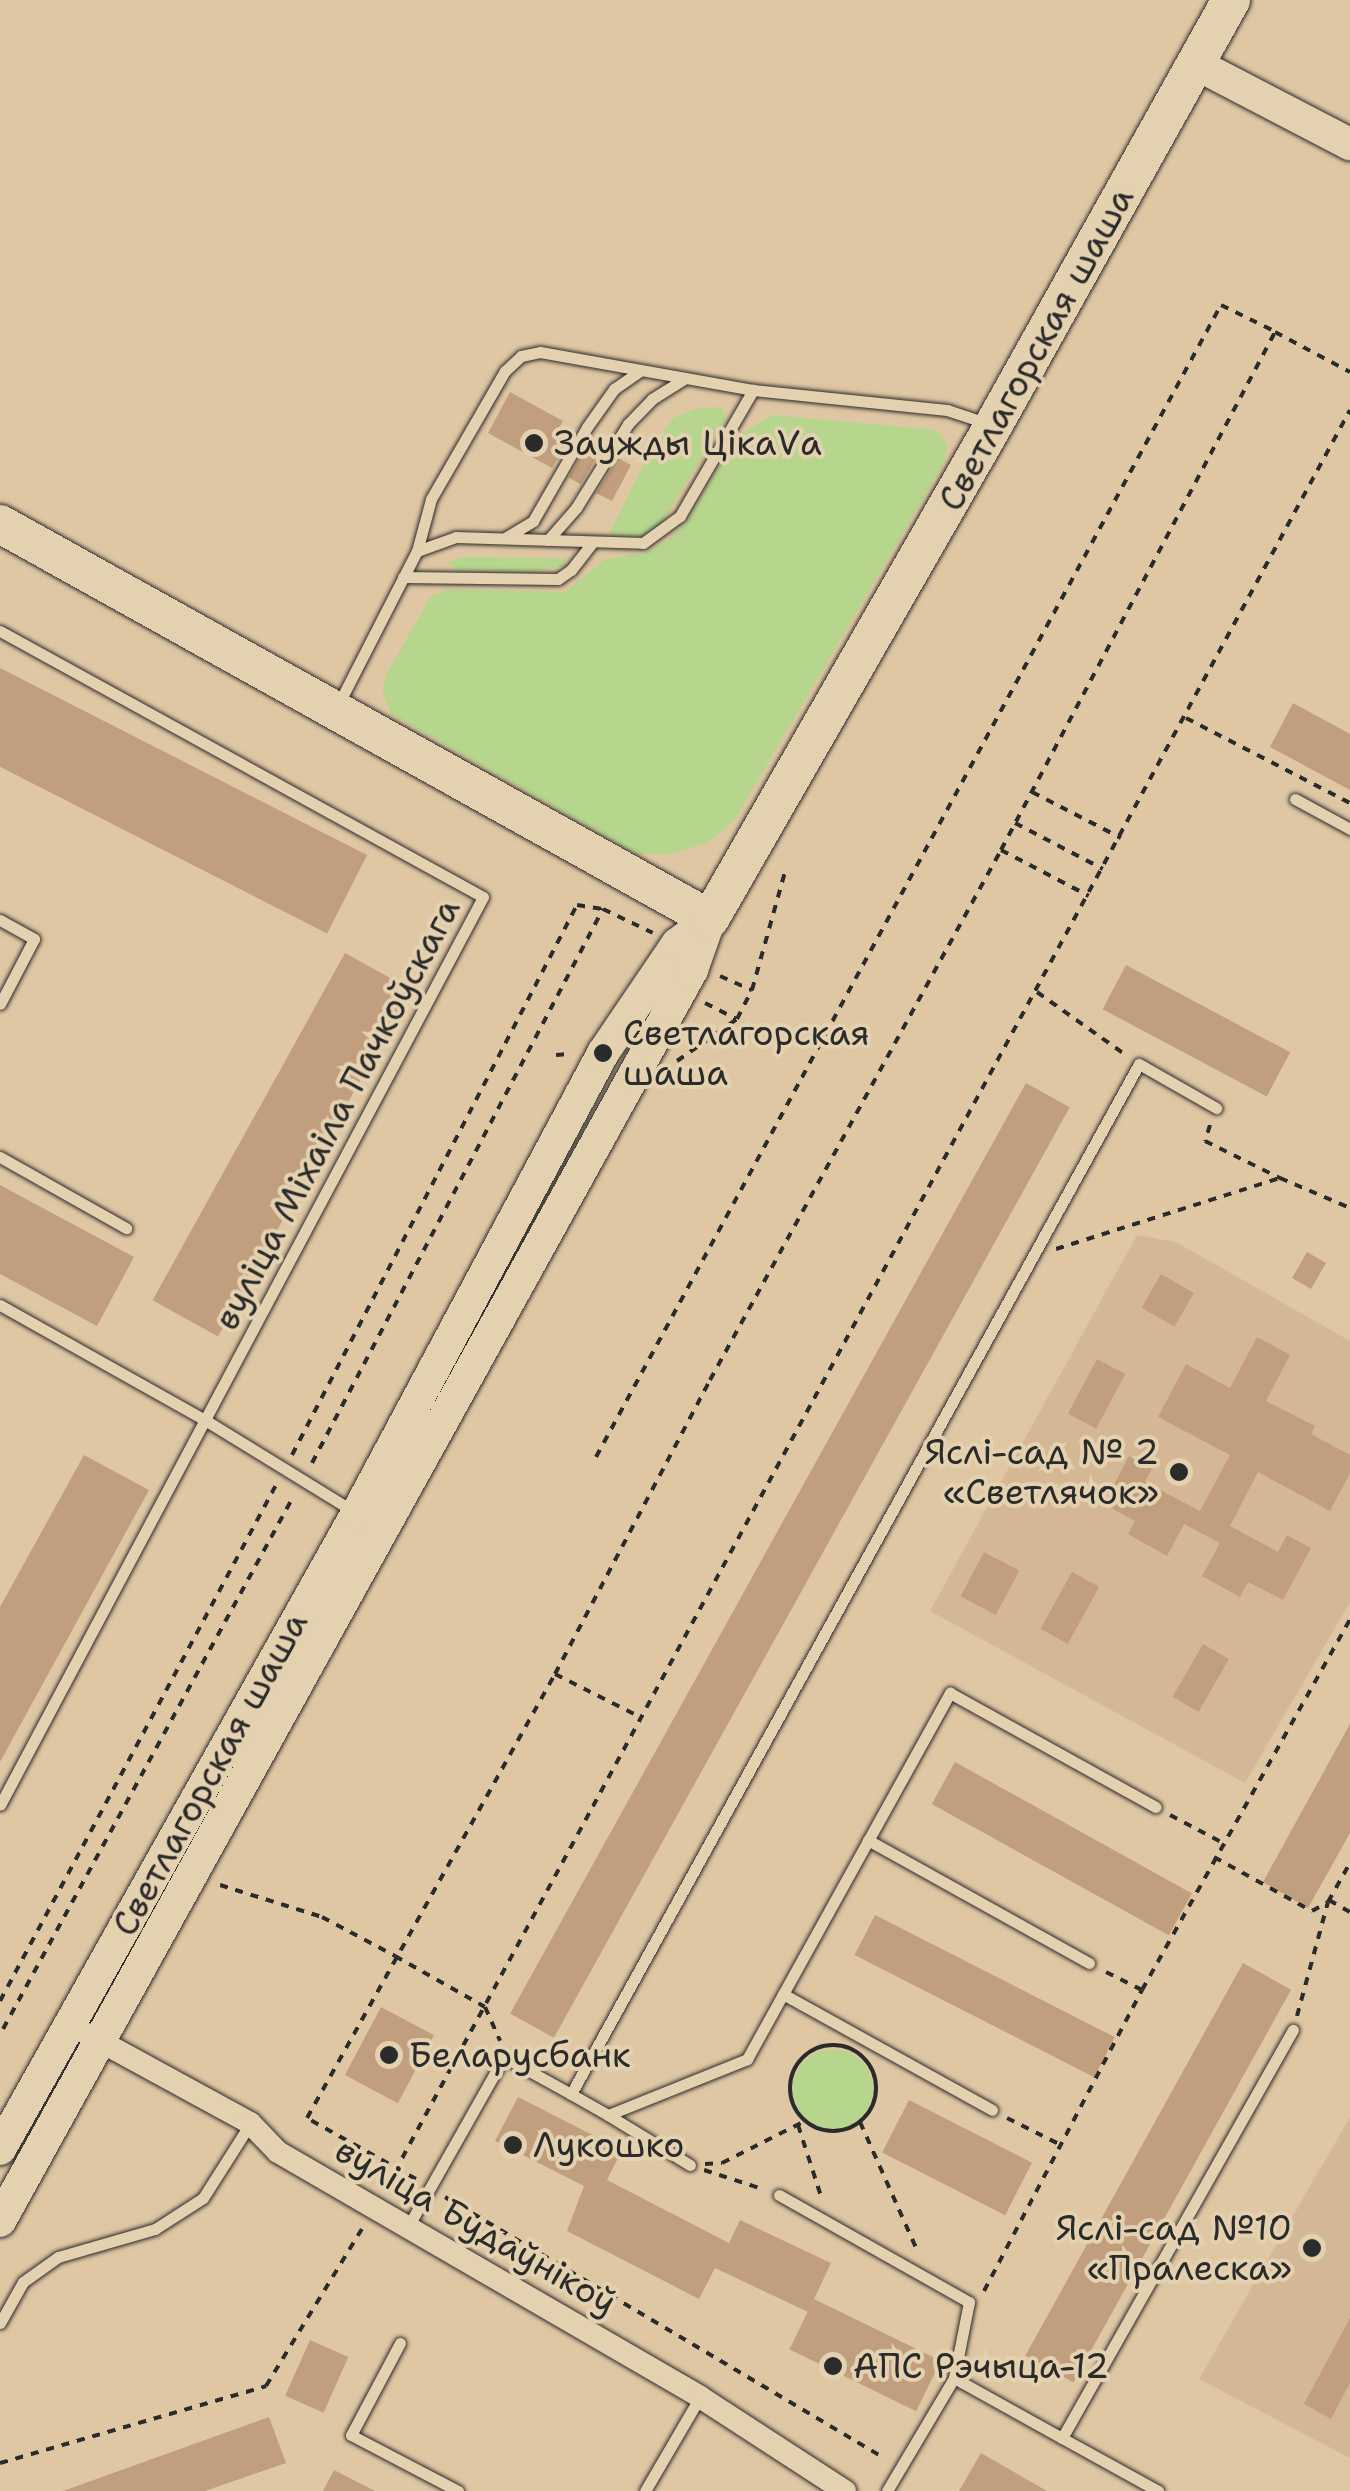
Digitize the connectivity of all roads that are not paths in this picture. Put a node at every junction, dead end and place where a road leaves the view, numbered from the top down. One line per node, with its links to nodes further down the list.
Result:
1 (1230, 0): 2 (main road, Светлагорская шаша)
2 (1196, 64): 3 (main road); 7 (main road, Светлагорская шаша)
3 (1350, 144)
4 (640, 371): 5 (lane); 9 (lane); 12 (lane)
5 (682, 380): 6 (lane); 10 (lane)
6 (753, 390): 7 (lane); 11 (lane)
7 (993, 426): 18 (main road, Светлагорская шаша)
8 (0, 524): 15 (main road)
9 (505, 538): 10 (lane); 12 (lane)
10 (548, 540): 11 (lane)
11 (592, 543): 13 (lane)
12 (417, 551): 13 (lane)
13 (403, 577): 15 (lane)
14 (0, 632): 25 (lane, вуліца Міхаіла Пачкоўскага)
15 (336, 710): 18 (main road)
16 (1295, 800): 17 (lane)
17 (1350, 830)
18 (710, 919): 26 (main road, Светлагорская шаша); 34 (main road)
19 (0, 920): 20 (lane)
20 (0, 1004)
21 (1216, 1108): 35 (lane)
22 (0, 1158): 23 (lane)
23 (126, 1228)
24 (0, 1305): 25 (lane)
25 (205, 1420): 26 (lane); 27 (lane)
26 (357, 1513): 32 (main road, Светлагорская шаша)
27 (0, 1805)
28 (1156, 1807): 29 (lane)
29 (868, 1840): 30 (lane); 31 (lane)
30 (1088, 1962)
31 (783, 1994): 36 (lane); 37 (lane)
32 (70, 2026): 34 (street, вуліца Будаўнікоў); 39 (main road, Светлагорская шаша)
33 (1293, 2030): 48 (lane)
34 (100, 2042): 38 (street, вуліца Будаўнікоў); 42 (main road)
35 (571, 2094): 37 (lane); 43 (lane)
36 (992, 2110)
37 (608, 2115): 40 (lane)
38 (250, 2124): 43 (street, вуліца Будаўнікоў); 44 (lane)
39 (0, 2149)
40 (690, 2166)
41 (779, 2195): 46 (lane)
42 (0, 2221)
43 (409, 2225): 47 (street, вуліца Будаўнікоў)
44 (0, 2323)
45 (400, 2343): 49 (lane)
46 (954, 2378): 48 (lane); 52 (lane)
47 (700, 2397): 50 (lane); 51 (street, вуліца Будаўнікоў)
48 (1062, 2438): 53 (lane)
49 (458, 2491)
50 (645, 2491)
51 (844, 2491)
52 (887, 2491)
53 (1158, 2491)

